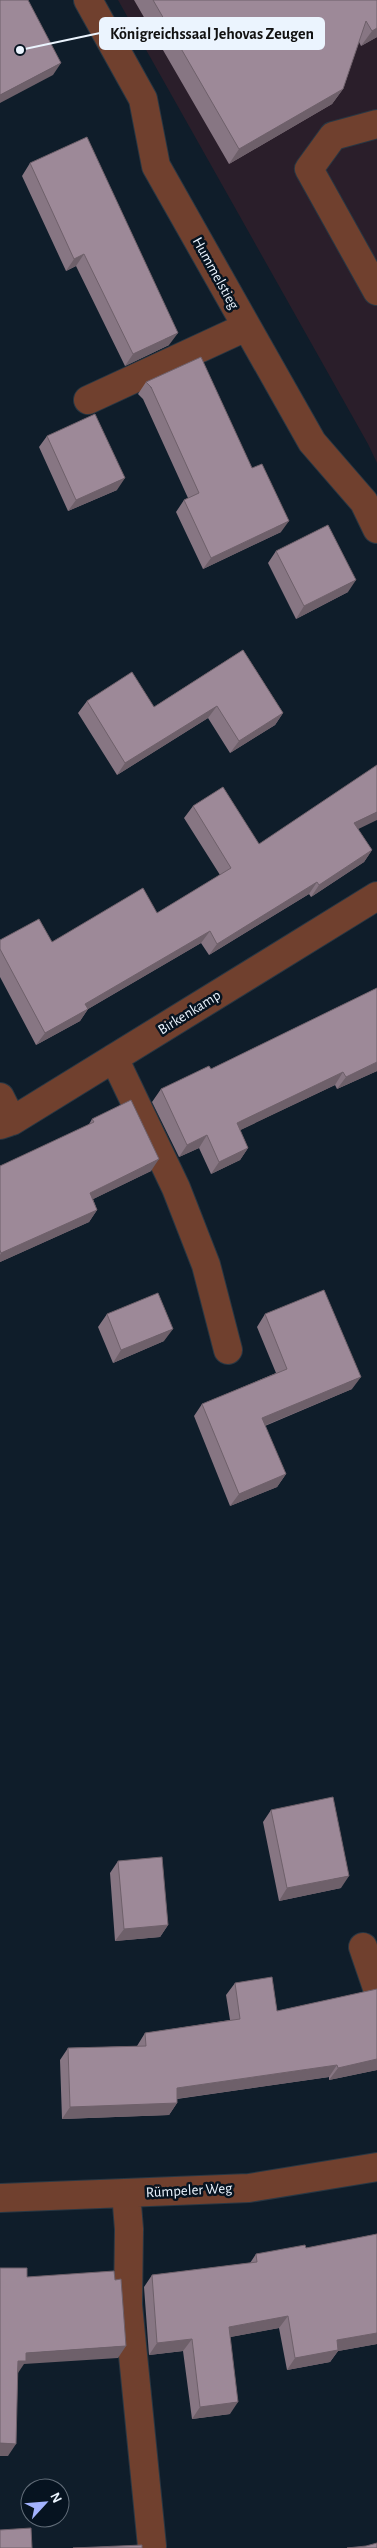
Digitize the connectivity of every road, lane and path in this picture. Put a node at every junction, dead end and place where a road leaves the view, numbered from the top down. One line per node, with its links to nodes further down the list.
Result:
1 (88, 0): 4 (street, Hummelstieg)
2 (377, 124): 3 (street)
3 (377, 291)
4 (246, 327): 5 (street); 6 (street, Hummelstieg)
5 (88, 400)
6 (377, 529)
7 (377, 896): 8 (street, Birkenkamp)
8 (114, 1058): 10 (street, Birkenkamp); 11 (street)
9 (0, 1097): 10 (street)
10 (6, 1123)
11 (228, 1350)
12 (363, 1947): 13 (street)
13 (377, 1988)
14 (377, 2167): 15 (street, Rümpeler Weg)
15 (126, 2193): 16 (street, Rümpeler Weg); 17 (street)
16 (0, 2198)
17 (152, 2546)

